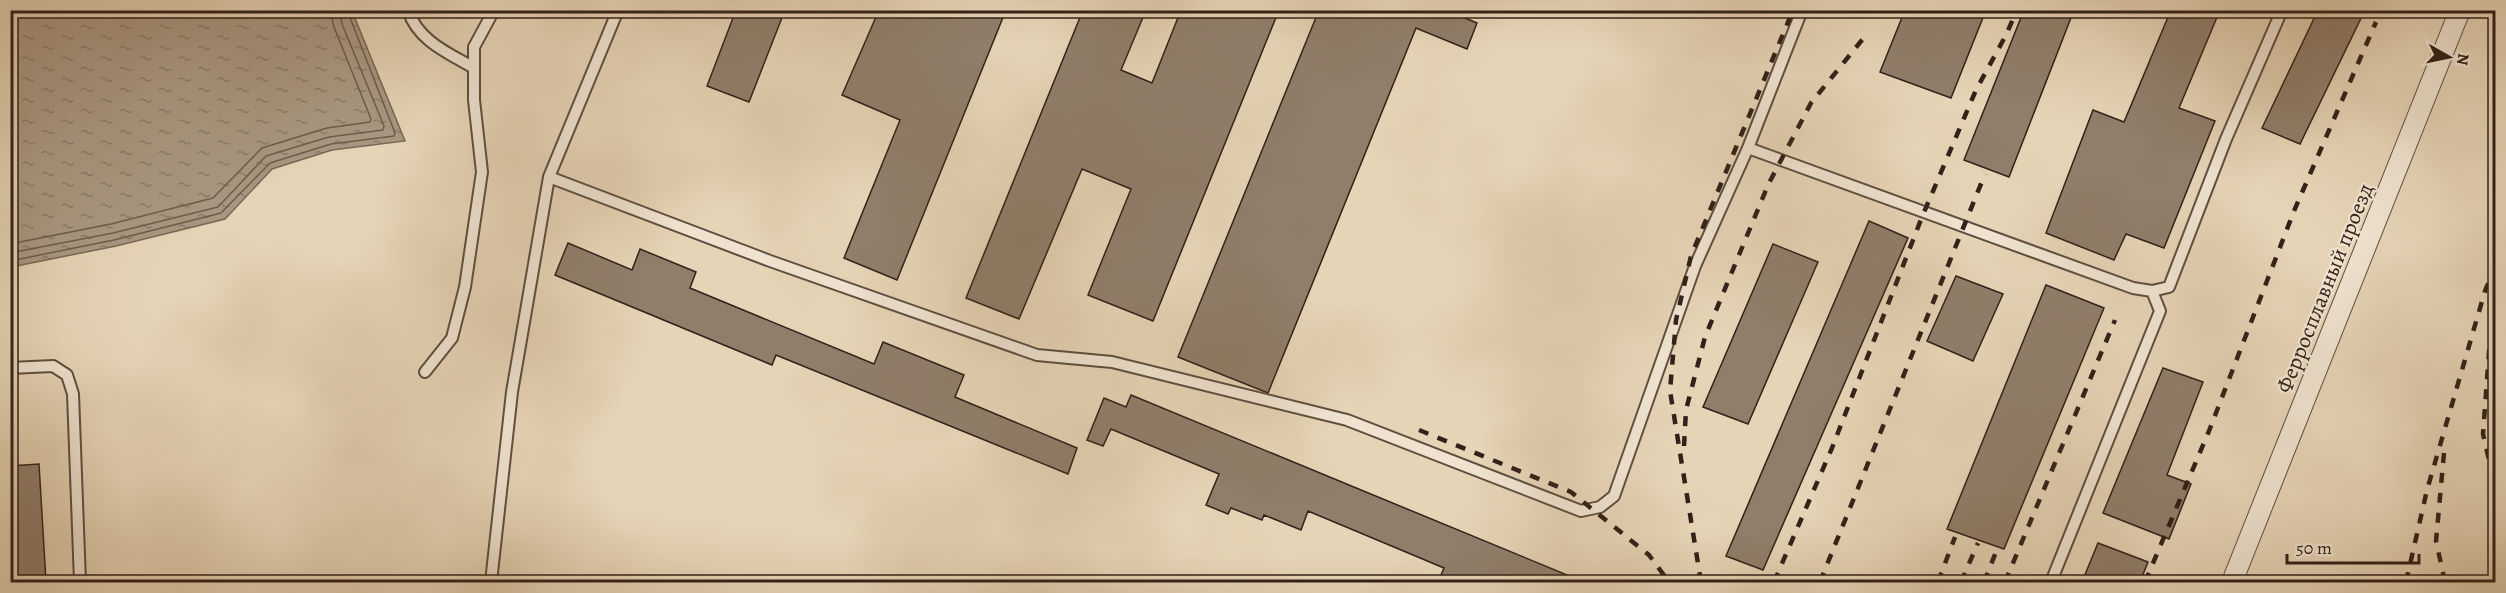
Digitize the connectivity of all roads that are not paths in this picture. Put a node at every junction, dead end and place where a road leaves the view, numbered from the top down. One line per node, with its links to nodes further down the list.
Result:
1 (408, 10): 7 (lane)
2 (494, 10): 7 (lane)
3 (618, 10): 9 (lane)
4 (1802, 10): 8 (lane)
5 (2282, 10): 10 (lane)
6 (2460, 10): 16 (street, Ферросплавный проезд)
7 (474, 68): 12 (lane)
8 (1748, 148): 9 (lane); 10 (lane)
9 (549, 177): 14 (lane)
10 (2152, 291): 15 (lane)
11 (10, 368): 13 (lane)
12 (425, 372)
13 (80, 582)
14 (491, 582)
15 (2051, 582)
16 (2232, 582)

